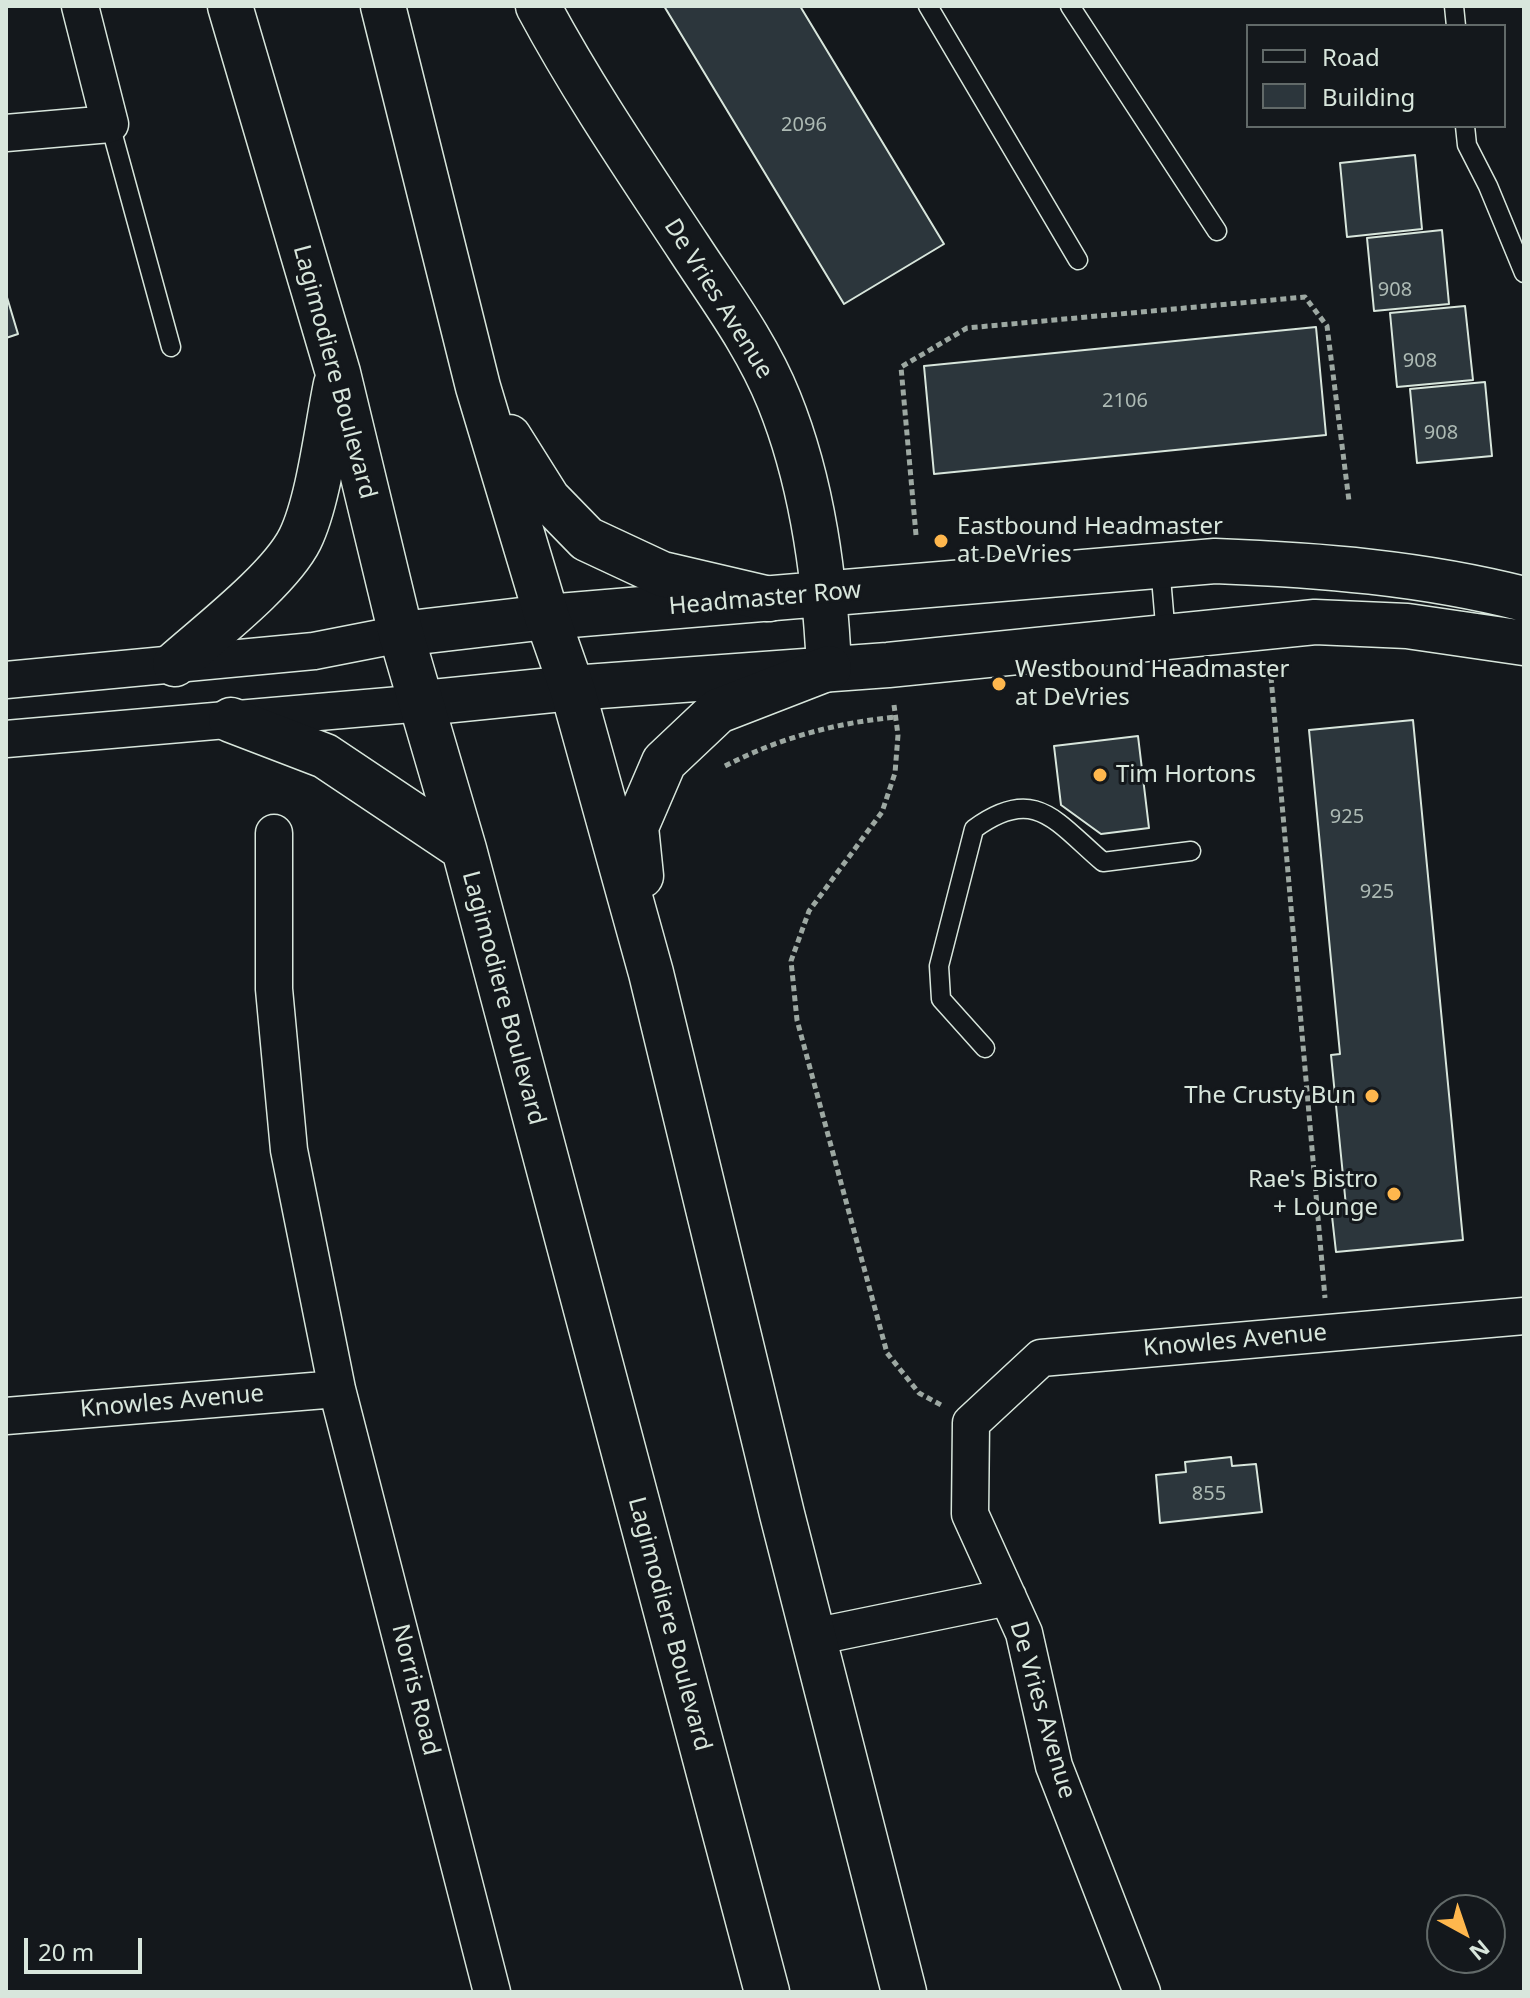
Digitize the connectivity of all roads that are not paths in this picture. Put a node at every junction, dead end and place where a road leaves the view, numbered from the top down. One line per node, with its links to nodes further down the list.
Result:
1 (80, 6): 7 (street)
2 (230, 6): 14 (main road, Lagimodiere Boulevard)
3 (383, 6): 15 (main road)
4 (538, 6): 17 (main road, De Vries Avenue)
5 (928, 6): 11 (lane)
6 (1070, 6): 10 (lane)
7 (110, 124): 9 (street); 13 (lane)
8 (1465, 128): 12 (lane)
9 (6, 133)
10 (1217, 231)
11 (1078, 260)
12 (1524, 273)
13 (171, 347)
14 (338, 373): 21 (main road, Lagimodiere Boulevard); 24 (main road)
15 (478, 387): 18 (main road); 20 (main road)
16 (1160, 566): 17 (main road, Headmaster Row); 19 (main road, Headmaster Row); 22 (lane)
17 (825, 594): 18 (main road, Headmaster Row); 25 (main road, De Vries Avenue)
18 (769, 599): 20 (main road, Headmaster Row)
19 (1524, 599)
20 (547, 617): 21 (main road, Headmaster Row); 27 (main road)
21 (401, 634): 24 (street, Headmaster Row); 28 (main road, Lagimodiere Boulevard)
22 (1166, 636): 23 (main road); 25 (main road)
23 (1524, 643)
24 (175, 664): 26 (street, Headmaster Row)
25 (829, 668): 27 (main road); 34 (main road)
26 (6, 680)
27 (572, 688): 28 (main road); 34 (main road)
28 (423, 703): 29 (street); 32 (main road, Lagimodiere Boulevard)
29 (231, 720): 30 (street); 32 (main road)
30 (6, 739)
31 (274, 833): 37 (street, Norris Road)
32 (464, 849): 43 (main road, Lagimodiere Boulevard)
33 (1191, 851): 35 (lane)
34 (651, 973): 41 (main road)
35 (985, 1048)
36 (1524, 1316): 39 (street, Knowles Avenue)
37 (337, 1389): 38 (street, Knowles Avenue); 42 (street, Norris Road)
38 (6, 1416)
39 (971, 1423): 40 (street, De Vries Avenue)
40 (1008, 1597): 41 (street); 45 (street, De Vries Avenue)
41 (813, 1637): 44 (main road)
42 (492, 1992)
43 (767, 1992)
44 (904, 1992)
45 (1142, 1992)

